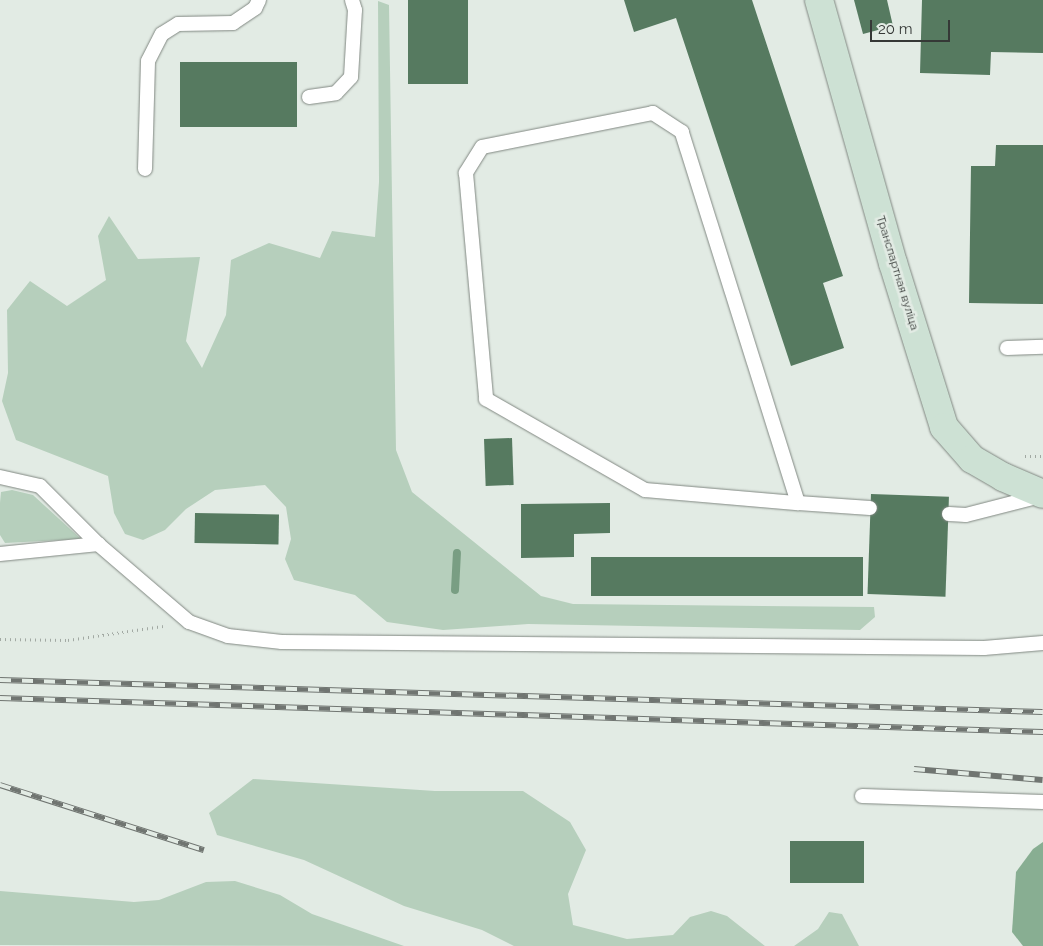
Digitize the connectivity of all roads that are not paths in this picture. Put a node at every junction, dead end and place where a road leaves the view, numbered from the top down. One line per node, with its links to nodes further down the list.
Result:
1 (259, 0): 5 (lane)
2 (352, 0): 4 (lane)
3 (819, 0): 9 (main road, Транспартная вуліца)
4 (309, 97)
5 (145, 169)
6 (1043, 347): 7 (lane)
7 (1007, 348)
8 (0, 477): 13 (lane)
9 (1043, 494): 12 (lane)
10 (798, 503): 10 (lane); 11 (lane)
11 (870, 508)
12 (949, 514)
13 (98, 544): 14 (lane); 15 (lane)
14 (0, 554)
15 (1043, 643)
16 (862, 796): 17 (lane)
17 (1043, 802)

